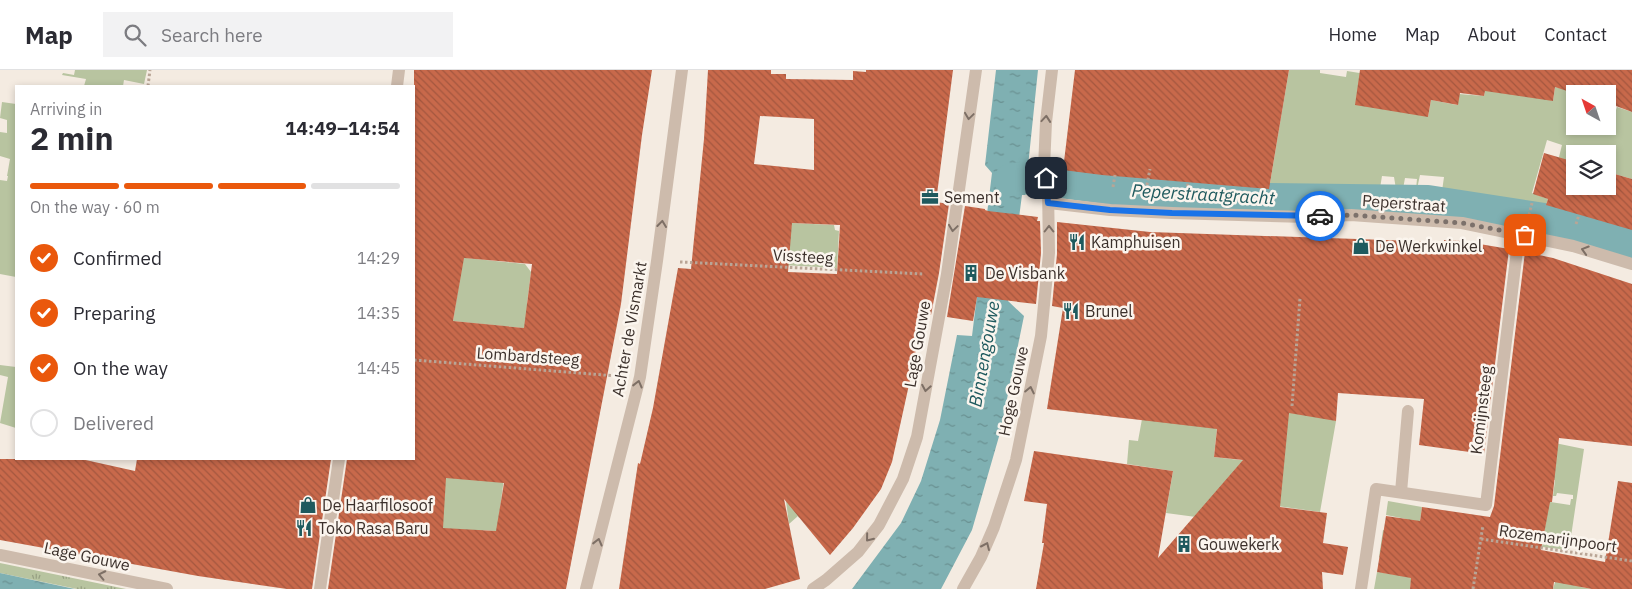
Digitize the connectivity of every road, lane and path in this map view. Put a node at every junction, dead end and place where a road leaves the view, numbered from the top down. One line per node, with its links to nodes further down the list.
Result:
1 (150, 70): 6 (path)
2 (399, 70): 7 (street)
3 (682, 70): 14 (street, Achter de Vismarkt, one-way to 3)
4 (976, 70): 16 (street, Lage Gouwe, one-way to 16)
5 (1052, 70): 12 (street, Hoge Gouwe, one-way to 5)
6 (148, 85)
7 (397, 85)
8 (1150, 169): 11 (path)
9 (1115, 175): 10 (path)
10 (1114, 180)
11 (1148, 182)
12 (1048, 203): 13 (street, Peperstraat); 32 (street, Hoge Gouwe, one-way to 12)
13 (1519, 234): 15 (street, Peperstraat, one-way to 13); 24 (street, Komijnsteeg)
14 (657, 261): 16 (path, Vissteeg); 19 (street, Achter de Vismarkt)
15 (1632, 264)
16 (947, 274): 31 (street, Lage Gouwe, one-way to 31)
17 (1300, 298): 20 (path)
18 (415, 360): 19 (path, Lombardsteeg)
19 (640, 377): 30 (street, Achter de Vismarkt, one-way to 19)
20 (1292, 406)
21 (1408, 411): 23 (street)
22 (340, 460): 29 (street)
23 (1401, 492): 24 (street); 33 (street)
24 (1486, 505): 25 (path)
25 (1481, 540): 27 (path, Rozemarijnpoort); 34 (path)
26 (0, 555): 28 (street, Lage Gouwe, one-way to 26)
27 (1632, 561)
28 (167, 589)
29 (320, 589)
30 (586, 589)
31 (812, 589)
32 (963, 589)
33 (1361, 589)
34 (1473, 589)

